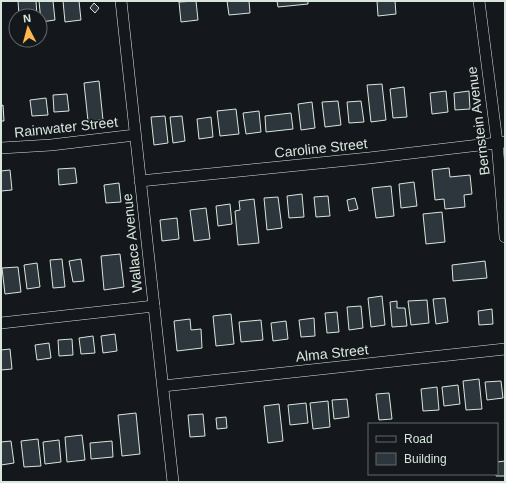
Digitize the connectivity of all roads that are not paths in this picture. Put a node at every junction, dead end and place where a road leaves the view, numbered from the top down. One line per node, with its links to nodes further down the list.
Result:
1 (121, 1): 3 (street, Wallace Avenue)
2 (479, 1): 4 (street, Bernstein Avenue)
3 (135, 135): 5 (street, Rainwater Street); 6 (street, Wallace Avenue)
4 (501, 142): 6 (street, Caroline Street); 7 (street, Bernstein Avenue)
5 (1, 148)
6 (140, 181): 8 (street, Wallace Avenue)
7 (505, 237)
8 (154, 306): 9 (street); 11 (street, Wallace Avenue)
9 (1, 324)
10 (505, 349): 11 (street, Alma Street)
11 (162, 386): 12 (street, Wallace Avenue)
12 (173, 482)

